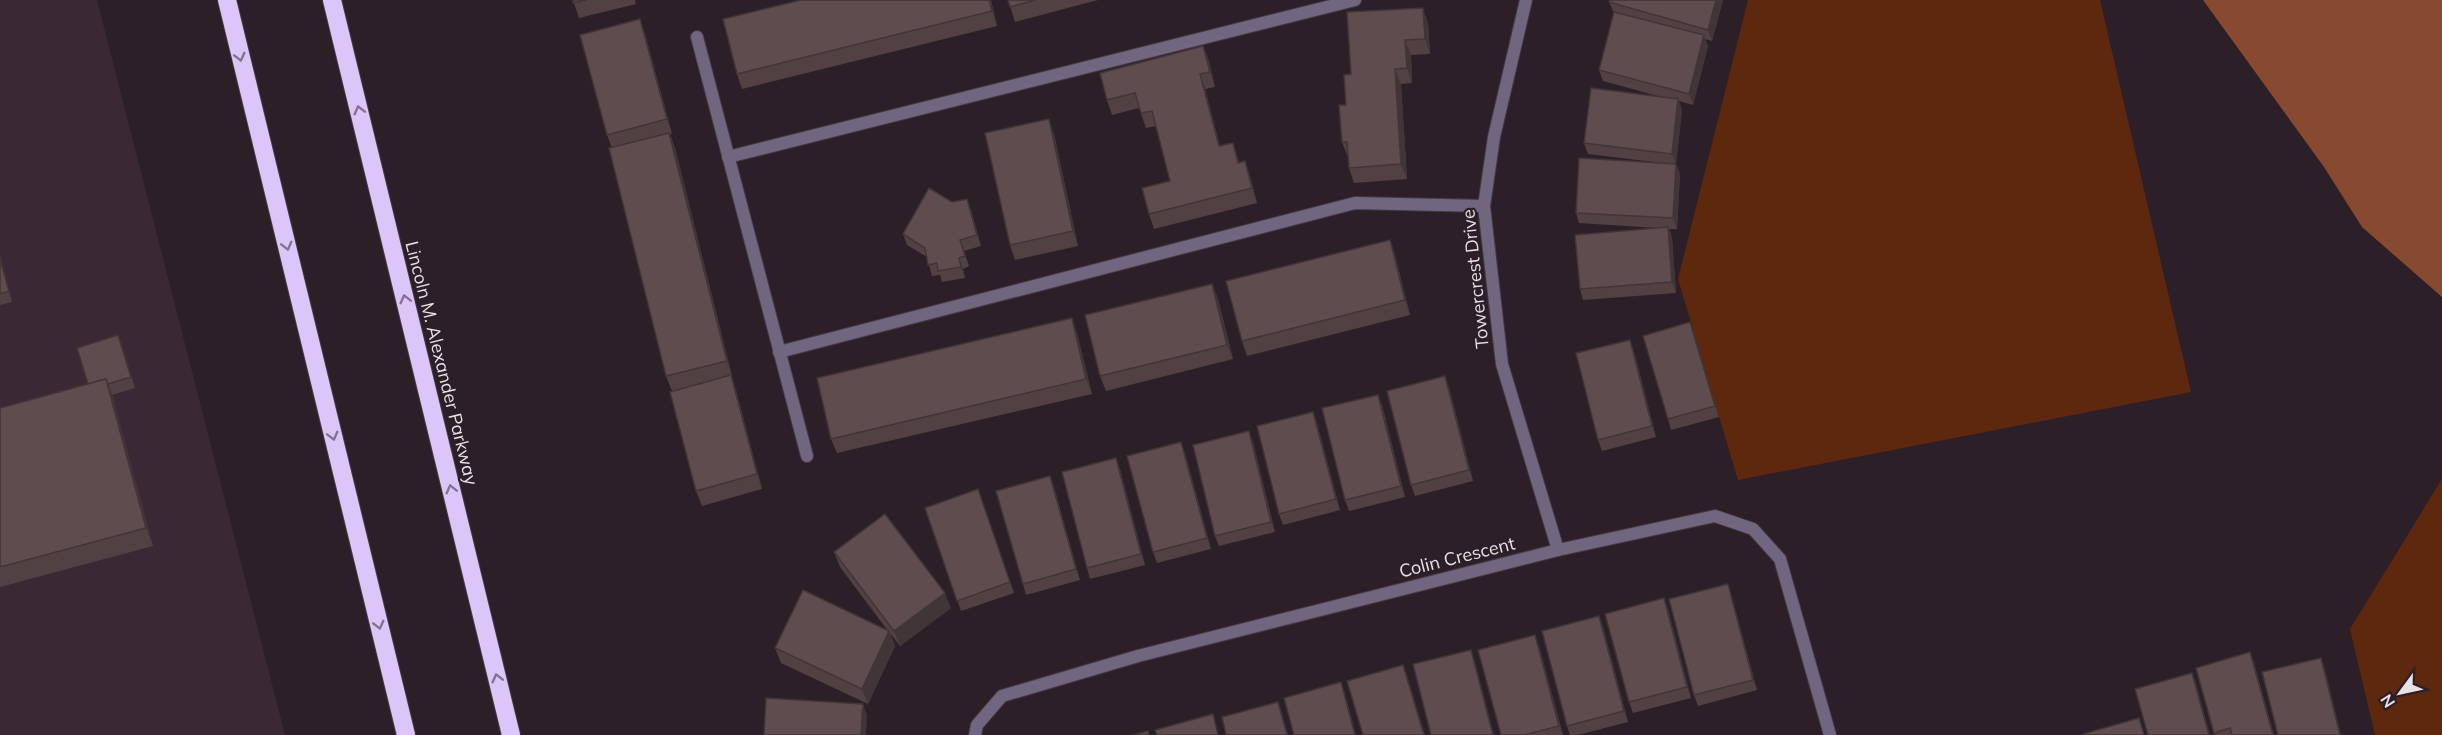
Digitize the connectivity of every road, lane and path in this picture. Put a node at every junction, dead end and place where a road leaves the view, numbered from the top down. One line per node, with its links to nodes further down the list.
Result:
1 (227, 0): 11 (highway, one-way to 11)
2 (332, 0): 12 (highway, Lincoln M. Alexander Parkway, one-way to 2)
3 (1355, 0): 6 (street)
4 (1526, 0): 7 (street, Towercrest Drive)
5 (697, 37): 6 (street)
6 (728, 156): 8 (street)
7 (1484, 206): 8 (street); 10 (street, Towercrest Drive)
8 (779, 352): 9 (street)
9 (807, 456)
10 (1558, 550): 13 (street, Colin Crescent); 14 (street, Colin Crescent)
11 (406, 735)
12 (511, 735)
13 (975, 735)
14 (1830, 735)

